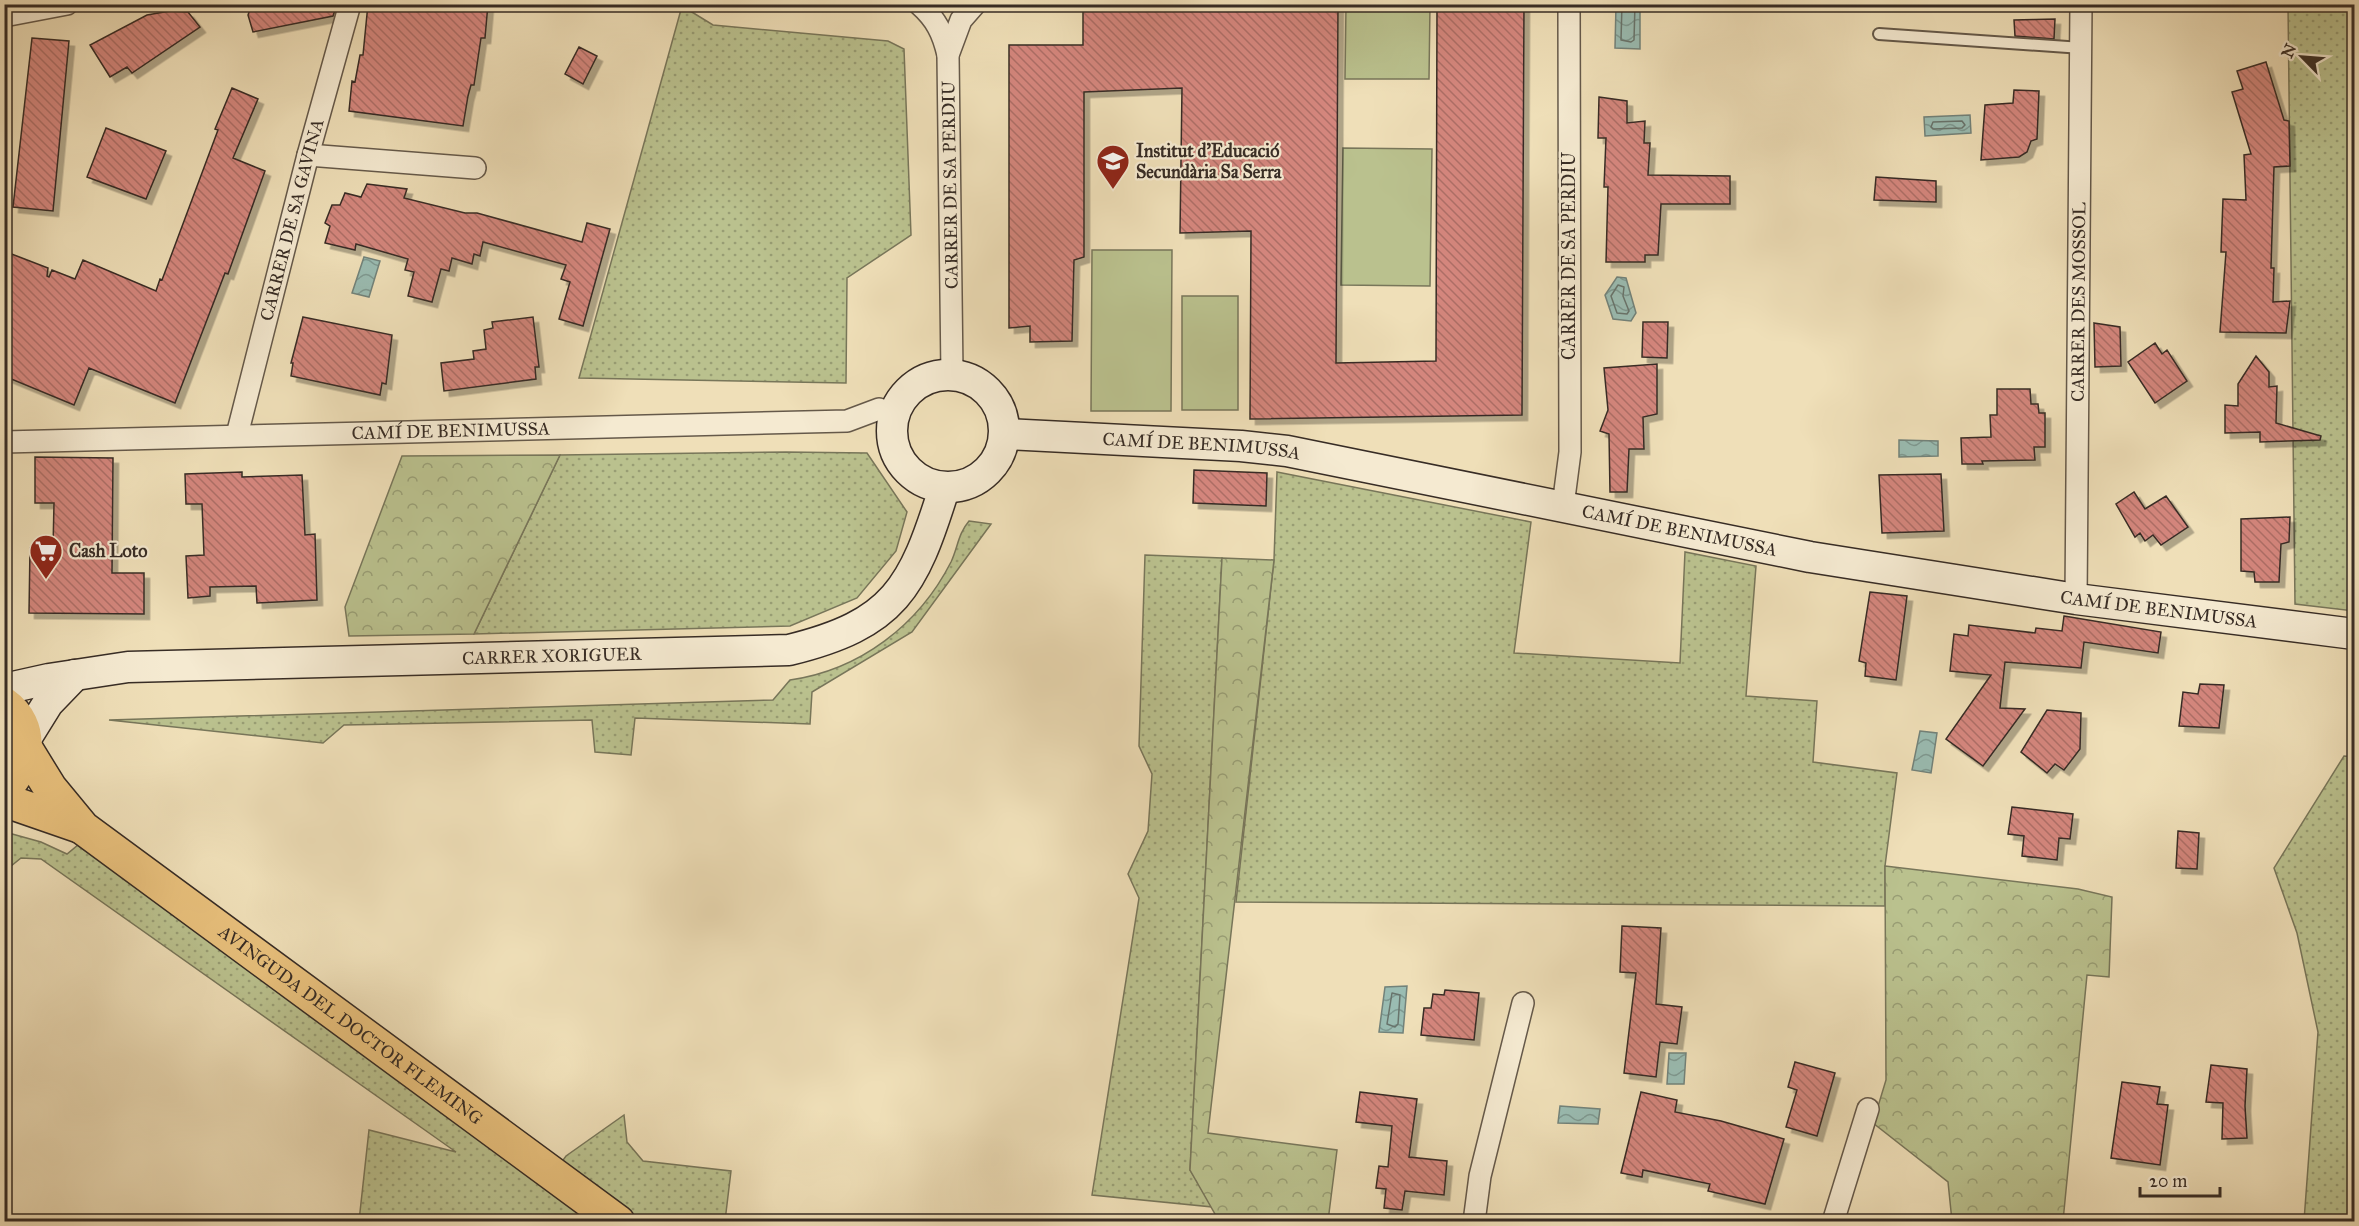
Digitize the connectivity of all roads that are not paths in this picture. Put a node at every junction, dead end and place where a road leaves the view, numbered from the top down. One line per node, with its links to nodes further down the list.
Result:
1 (66, 4): 7 (street)
2 (350, 4): 11 (street, CARRER DE SA GAVINA)
3 (919, 4): 10 (street)
4 (975, 4): 10 (street, CARRER DE SA PERDIU)
5 (1569, 4): 19 (street, CARRER DE SA PERDIU)
6 (2081, 4): 9 (street, CARRER DES MOSSOL)
7 (4, 16)
8 (1879, 34): 9 (lane)
9 (2082, 48): 20 (street, CARRER DES MOSSOL)
10 (948, 55): 13 (street, CARRER DE SA PERDIU)
11 (308, 154): 12 (street); 15 (street, CARRER DE SA GAVINA)
12 (476, 168)
13 (952, 374): 14 (street); 16 (street)
14 (893, 415): 15 (street, CAMÍ DE BENIMUSSA); 18 (street)
15 (237, 435): 17 (street, CAMÍ DE BENIMUSSA)
16 (1006, 435): 18 (street); 19 (street, CAMÍ DE BENIMUSSA)
17 (4, 442)
18 (944, 489): 22 (street, CARRER XORIGUER)
19 (1563, 506): 20 (street, CAMÍ DE BENIMUSSA)
20 (2076, 598): 21 (street, CAMÍ DE BENIMUSSA)
21 (2355, 634)
22 (75, 675): 23 (street, CARRER XORIGUER); 25 (street)
23 (4, 689)
24 (4, 704): 25 (main road, AVINGUDA DEL DOCTOR FLEMING)
25 (26, 745): 26 (main road); 28 (main road, AVINGUDA DEL DOCTOR FLEMING)
26 (4, 789)
27 (4, 800): 28 (main road, AVINGUDA DEL DOCTOR FLEMING)
28 (83, 828): 31 (main road, AVINGUDA DEL DOCTOR FLEMING)
29 (1523, 1003): 32 (street)
30 (1868, 1109): 33 (street)
31 (618, 1221)
32 (1474, 1221)
33 (1833, 1221)

